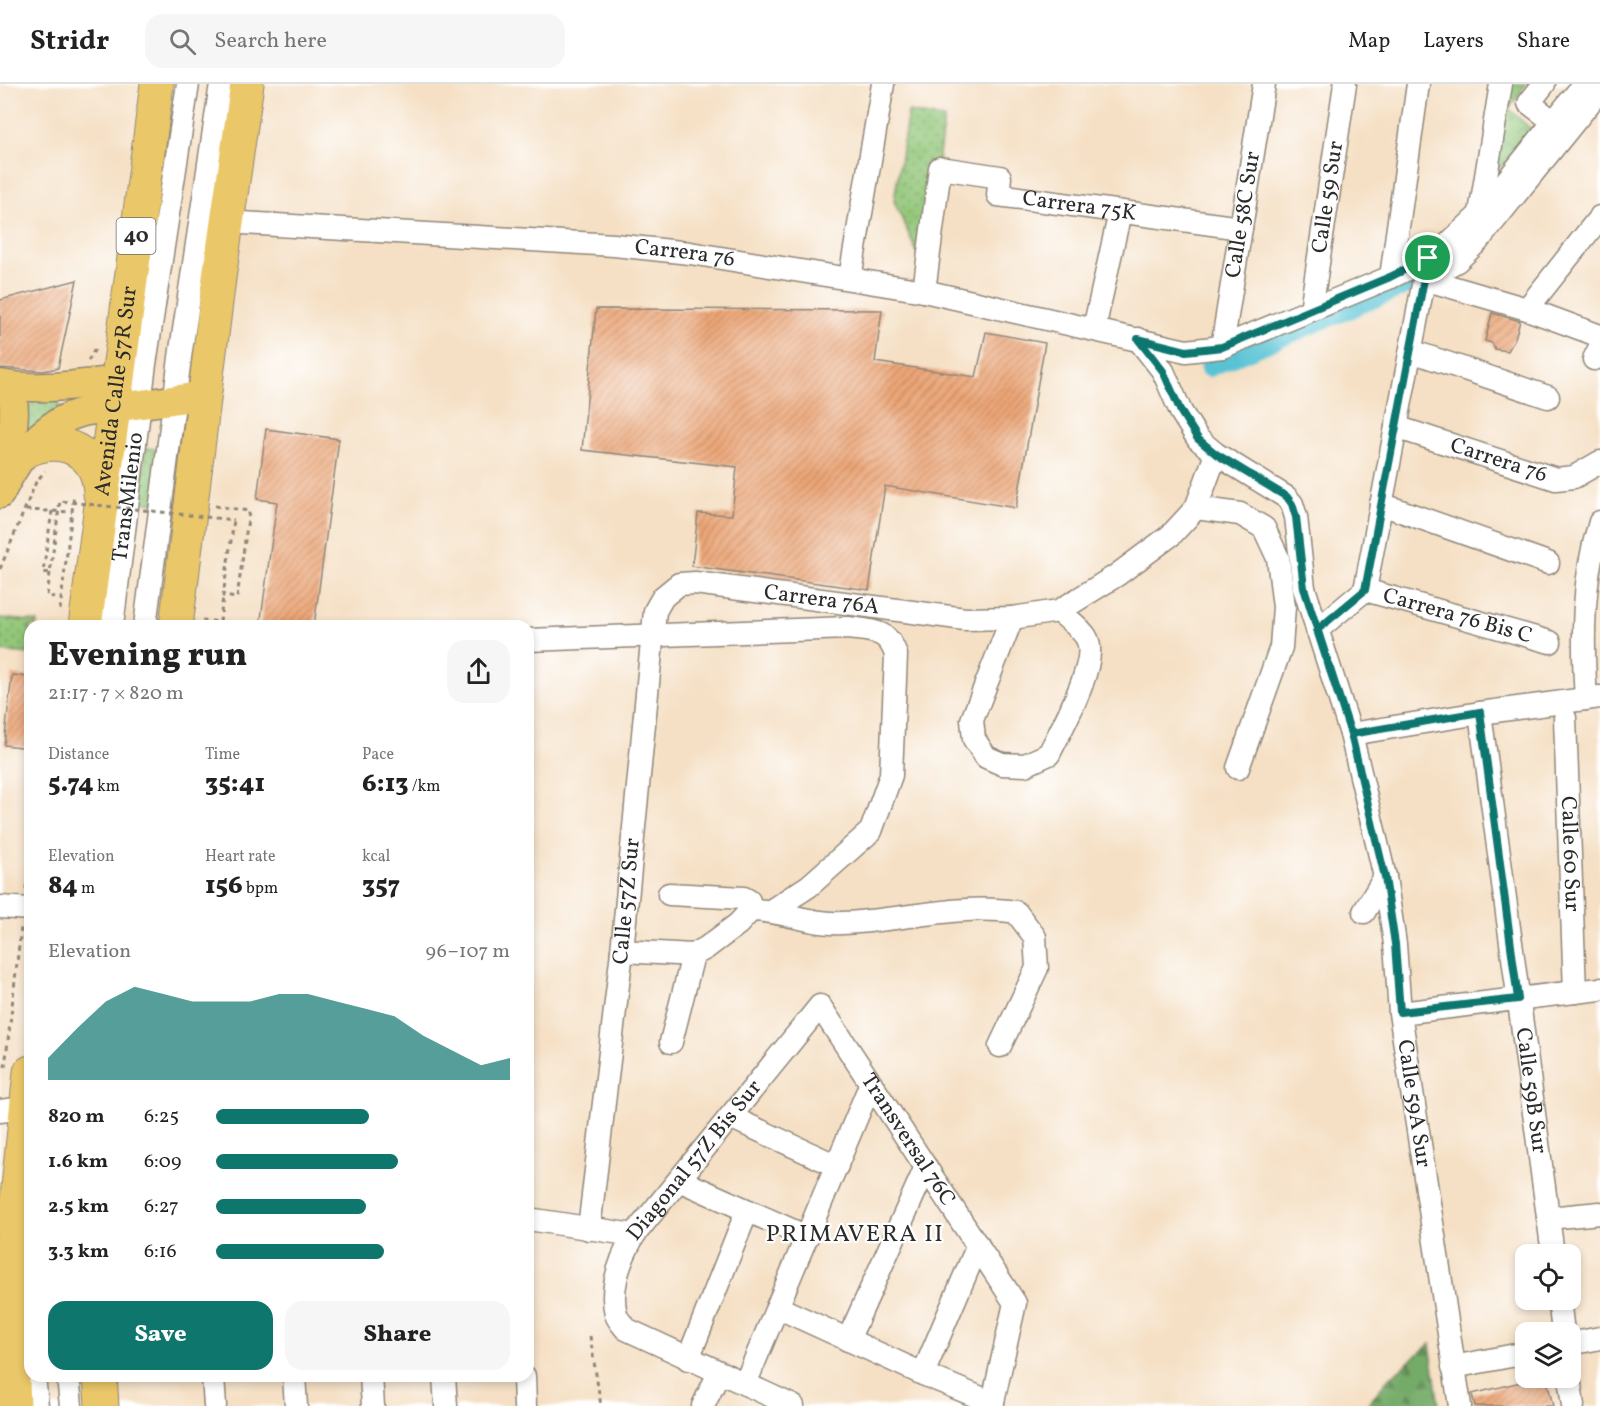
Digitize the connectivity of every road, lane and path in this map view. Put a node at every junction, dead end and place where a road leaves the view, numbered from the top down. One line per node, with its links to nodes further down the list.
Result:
1 (157, 84): 32 (highway, Avenida Calle 57R Sur / 40)
2 (188, 84): 32 (street, TransMilenio)
3 (221, 84): 33 (street, TransMilenio)
4 (247, 84): 17 (highway)
5 (883, 84): 21 (street)
6 (1264, 84): 18 (street, Calle 58C Sur)
7 (1345, 84): 24 (street, Calle 59 Sur)
8 (1418, 84): 20 (street)
9 (1501, 84): 15 (street)
10 (1544, 84): 13 (street)
11 (1584, 84): 13 (street)
12 (1600, 90): 19 (street)
13 (1554, 122): 15 (street)
14 (1120, 212): 18 (street, Carrera 75K); 22 (street, Carrera 75K); 25 (street)
15 (1480, 214): 19 (street)
16 (1600, 217): 23 (street)
17 (226, 222): 21 (street, Carrera 76); 33 (highway)
18 (1241, 228): 28 (street, Calle 58C Sur)
19 (1426, 269): 20 (street, Carrera 76); 23 (street); 29 (street)
20 (1390, 277): 24 (street, Carrera 76)
21 (850, 278): 22 (street, Carrera 76)
22 (924, 291): 25 (street, Carrera 76)
23 (1527, 309): 26 (street)
24 (1311, 310): 28 (street, Carrera 76)
25 (1094, 328): 27 (street, Carrera 76)
26 (1600, 336)
27 (1138, 339): 28 (street, Carrera 76); 35 (street, Calle 59A Sur)
28 (1222, 347)
29 (1411, 351): 31 (street); 34 (street)
30 (5, 385): 32 (main road); 38 (main road)
31 (1548, 397)
32 (123, 398): 33 (main road); 36 (main road); 40 (highway, Avenida Calle 57R Sur / 40); 60 (street, TransMilenio)
33 (189, 398): 41 (highway); 61 (street, TransMilenio)
34 (1396, 427): 37 (street, Carrera 76); 42 (street)
35 (1216, 454): 43 (street); 64 (street, Calle 59A Sur)
36 (36, 460): 39 (main road); 40 (highway); 44 (path)
37 (1600, 462)
38 (0, 485)
39 (0, 494)
40 (87, 494): 46 (path); 58 (highway, Avenida Calle 57R Sur / 40)
41 (190, 504): 53 (path); 62 (highway)
42 (1381, 504): 48 (street); 52 (street)
43 (1196, 508): 55 (street); 72 (street)
44 (25, 510): 45 (path); 49 (path)
45 (52, 511): 46 (path); 50 (path, bridge)
46 (72, 512): 54 (path)
47 (1599, 527): 56 (street)
48 (1548, 563)
49 (0, 569)
50 (50, 573): 53 (path, bridge); 54 (path)
51 (679, 584): 57 (street, Carrera 76A); 65 (street, Calle 57Z Sur)
52 (1365, 590): 64 (street); 67 (street, Carrera 76 Bis C)
53 (224, 596): 63 (path)
54 (62, 598): 59 (path)
55 (1059, 611): 57 (street, Carrera 76A); 57 (street)
56 (1592, 614): 68 (street)
57 (1012, 618)
58 (72, 620)
59 (72, 620)
60 (112, 620)
61 (146, 620)
62 (177, 620)
63 (220, 620)
64 (1317, 630): 71 (street, Calle 59A Sur)
65 (653, 634): 66 (street); 78 (street); 81 (street, Calle 57Z Sur)
66 (534, 640)
67 (1550, 642)
68 (1593, 698): 69 (street)
69 (1480, 712): 71 (street); 86 (street, Calle 59B Sur)
70 (1565, 718): 85 (street, Calle 60 Sur)
71 (1351, 734): 73 (street, Calle 59A Sur)
72 (1238, 768)
73 (1385, 877): 79 (street); 88 (street, Calle 59A Sur)
74 (669, 894): 75 (street)
75 (718, 896): 78 (street); 80 (street)
76 (0, 907): 77 (street)
77 (24, 909)
78 (762, 910): 80 (street); 90 (street)
79 (1364, 912)
80 (724, 935): 82 (street)
81 (622, 951): 82 (street); 103 (street, Calle 57Z Sur)
82 (693, 955): 89 (street)
83 (24, 958): 91 (path)
84 (1600, 989): 85 (street)
85 (1575, 992): 86 (street)
86 (1518, 999): 88 (street); 101 (street, Calle 59B Sur)
87 (820, 1006): 92 (street, Transversal 76C); 94 (street, Diagonal 57Z Bis Sur)
88 (1400, 1012): 115 (street, Calle 59A Sur)
89 (671, 1042)
90 (1000, 1046)
91 (17, 1072): 93 (highway)
92 (871, 1083): 95 (street); 96 (street, Transversal 76C)
93 (13, 1110): 99 (highway)
94 (730, 1117): 95 (street); 97 (street, Diagonal 57Z Bis Sur)
95 (837, 1166): 105 (street)
96 (926, 1167): 107 (street, Transversal 76C); 111 (street)
97 (679, 1180): 98 (street); 104 (street, Diagonal 57Z Bis Sur)
98 (747, 1211): 105 (street); 114 (street)
99 (7, 1213): 129 (highway)
100 (1600, 1213): 101 (street)
101 (1548, 1218): 106 (street, Calle 59B Sur)
102 (534, 1220): 103 (street)
103 (589, 1228): 104 (street)
104 (634, 1235): 114 (street, Diagonal 57Z Bis Sur)
105 (807, 1237): 108 (street)
106 (1552, 1244)
107 (978, 1245): 117 (street); 128 (street, Transversal 76C)
108 (777, 1307): 111 (street); 126 (street)
109 (590, 1336): 138 (path)
110 (1600, 1338): 112 (street)
111 (849, 1340): 117 (street)
112 (1581, 1342)
113 (1515, 1355): 115 (street)
114 (687, 1359): 116 (street)
115 (1453, 1367): 141 (street, Calle 59A Sur)
116 (719, 1373): 126 (street); 139 (street)
117 (923, 1374): 128 (street)
118 (35, 1382): 130 (street)
119 (69, 1382): 131 (street)
120 (100, 1382): 132 (highway)
121 (213, 1382): 133 (street)
122 (294, 1382): 134 (street)
123 (371, 1382): 135 (street)
124 (444, 1382): 136 (street)
125 (524, 1382): 137 (street)
126 (745, 1384): 140 (street)
127 (1571, 1388): 142 (street)
128 (992, 1405)
129 (14, 1406)
130 (37, 1406)
131 (71, 1406)
132 (102, 1406)
133 (215, 1406)
134 (296, 1406)
135 (373, 1406)
136 (446, 1406)
137 (525, 1406)
138 (601, 1406)
139 (703, 1406)
140 (793, 1406)
141 (1460, 1406)
142 (1573, 1406)

